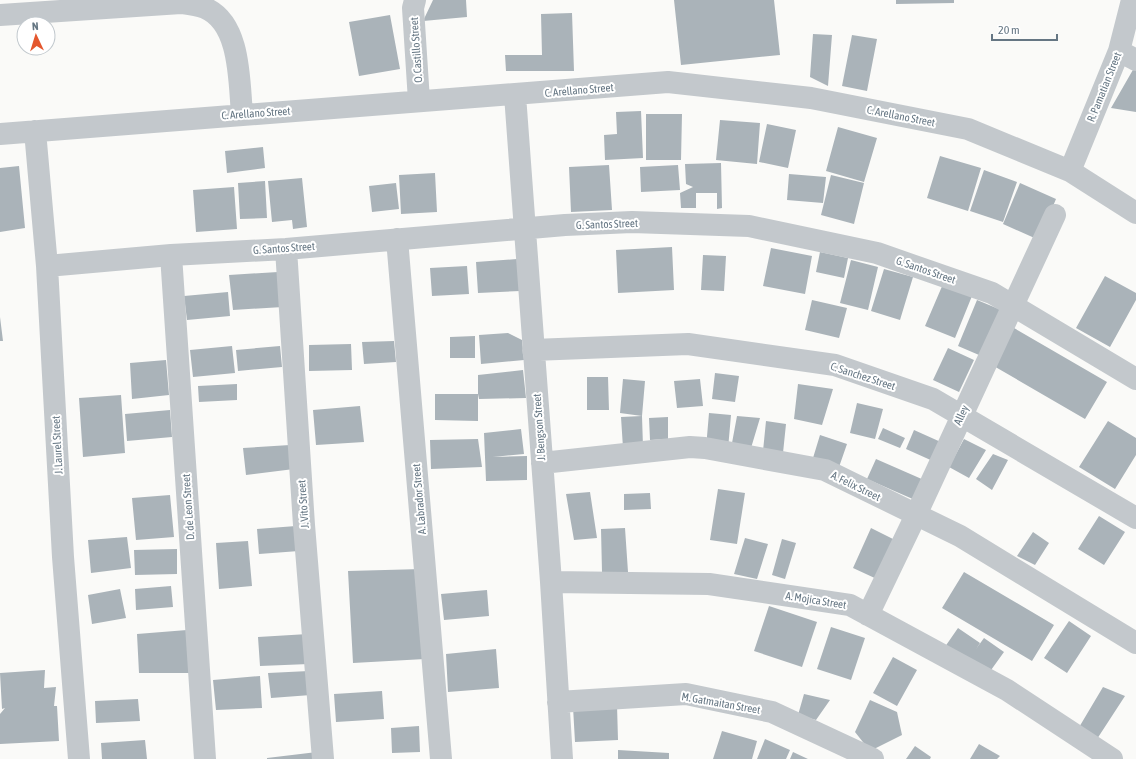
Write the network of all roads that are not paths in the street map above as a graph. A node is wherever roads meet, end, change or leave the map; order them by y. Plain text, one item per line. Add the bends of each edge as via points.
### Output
1 (415, 0) edge
2 (1132, 0) edge
3 (0, 15) edge
4 (1128, 55) edge
5 (514, 95) junction
6 (419, 101) junction
7 (242, 114) junction
8 (35, 131) junction
9 (0, 134) edge
10 (1070, 171) junction
11 (1136, 213) edge
12 (1055, 215) dead end
13 (526, 228) junction
14 (397, 239) junction
15 (286, 249) junction
16 (171, 256) junction
17 (47, 266) junction
18 (1014, 307) junction
19 (533, 350) junction
20 (1136, 379) edge
21 (961, 415) junction
22 (542, 463) junction
23 (916, 515) junction
24 (1136, 518) edge
25 (551, 582) junction
26 (868, 615) junction
27 (1136, 643) edge
28 (558, 702) junction
29 (79, 759) edge
30 (206, 759) edge
31 (323, 759) edge
32 (441, 759) edge
33 (562, 759) edge
34 (873, 759) edge
35 (1112, 759) edge

1 - 6 street, O. Castillo Street via 413,8
2 - 4 street, R. Pamatian Street
3 - 7 street via 181,3 206,8 224,23 235,47
4 - 10 street, R. Pamatian Street
5 - 6 street, C. Arellano Street
5 - 10 street, C. Arellano Street via 668,82 811,98 968,129
5 - 13 street, J. Bengson Street
6 - 7 street, C. Arellano Street
7 - 8 street, C. Arellano Street
8 - 9 street, C. Arellano Street
8 - 17 street, J. Laurel Street
10 - 11 street, C. Arellano Street
12 - 18 street, Alley
13 - 14 street, G. Santos Street
13 - 18 street, G. Santos Street via 632,222 749,226 876,253 992,293
13 - 19 street, J. Bengson Street
14 - 15 street, G. Santos Street
14 - 32 street, A. Labrador Street
15 - 16 street, G. Santos Street
15 - 31 street, J. Vito Street via 304,525
16 - 17 street, G. Santos Street
16 - 30 street, D. de Leon Street
17 - 29 street, J. Laurel Street via 63,557
18 - 20 street, G. Santos Street
18 - 21 street, Alley
19 - 21 street, C. Sanchez Street via 688,344 835,365 933,399
19 - 22 street, J. Bengson Street
21 - 23 street, Alley
21 - 24 street, C. Sanchez Street
22 - 23 street, A. Felix Street via 690,447 705,448 825,470
22 - 25 street, J. Bengson Street
23 - 26 street, Alley
23 - 27 street, A. Felix Street via 960,536
25 - 26 street, A. Mojica Street via 709,584 850,605
25 - 28 street, J. Bengson Street
26 - 35 street, A. Mojica Street via 1007,690
28 - 33 street, J. Bengson Street
28 - 34 street, M. Gatmaitan Street via 686,694 772,712

